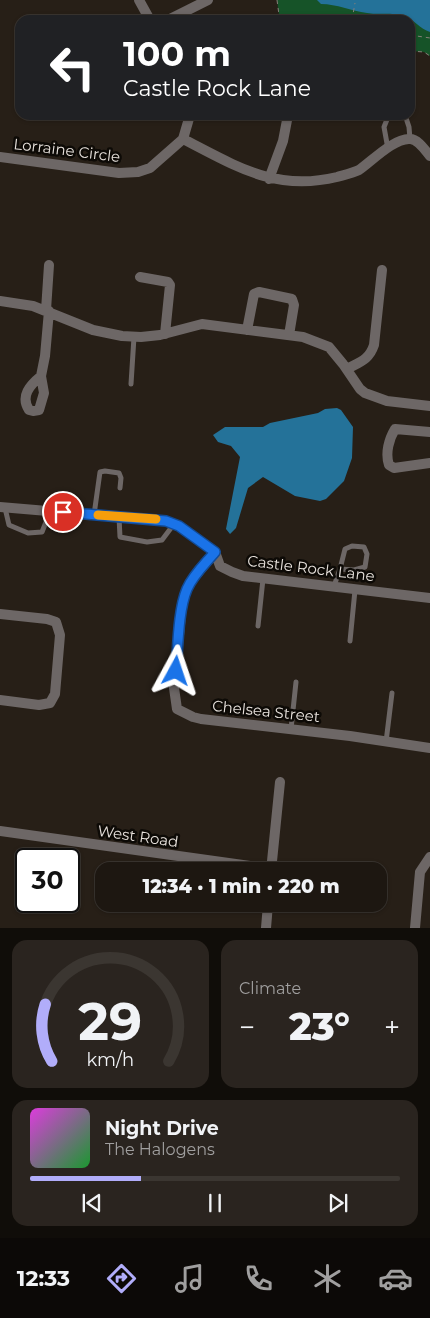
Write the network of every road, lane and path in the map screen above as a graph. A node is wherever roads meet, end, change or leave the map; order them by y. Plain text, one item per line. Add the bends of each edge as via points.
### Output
1 (139, 0) edge
2 (208, 0) edge
3 (276, 0) edge
4 (355, 3) dead end
5 (147, 15) edge
6 (178, 15) edge
7 (279, 15) edge
8 (353, 15) edge
9 (415, 36) edge
10 (430, 38) edge
11 (415, 51) edge
12 (430, 56) edge
13 (189, 120) edge
14 (287, 120) edge
15 (387, 120) edge
16 (407, 120) edge
17 (183, 139) junction
18 (410, 139) junction
19 (388, 149) junction
20 (430, 156) edge
21 (0, 157) edge
22 (269, 178) junction
23 (49, 265) dead end
24 (382, 270) dead end
25 (140, 277) dead end
26 (0, 301) edge
27 (48, 311) junction
28 (247, 330) junction
29 (165, 334) junction
30 (289, 335) junction
31 (134, 337) junction
32 (346, 369) junction
33 (41, 376) dead end
34 (131, 384) dead end
35 (430, 406) edge
36 (430, 432) edge
37 (430, 463) edge
38 (120, 488) dead end
39 (2, 507) edge
40 (47, 511) junction
41 (94, 514) junction
42 (119, 516) junction
43 (174, 524) junction
44 (215, 552) junction
45 (340, 569) junction
46 (263, 578) junction
47 (333, 587) junction
48 (356, 589) junction
49 (430, 598) edge
50 (0, 614) edge
51 (258, 626) dead end
52 (350, 641) dead end
53 (296, 682) dead end
54 (392, 693) dead end
55 (0, 700) edge
56 (291, 729) junction
57 (386, 742) junction
58 (430, 748) edge
59 (280, 782) dead end
60 (0, 831) edge
61 (430, 857) edge
62 (215, 862) edge
63 (272, 862) edge
64 (267, 912) edge
65 (266, 928) edge
66 (414, 928) edge

1 - 5 street
2 - 6 street
3 - 7 path
4 - 8 path
9 - 10 path
11 - 12 path
13 - 17 street
14 - 22 street via 283,142
15 - 19 lane via 384,127
16 - 18 lane
17 - 21 street, Lorraine Circle via 150,168 128,173
17 - 22 street via 238,167
18 - 19 street via 396,142
18 - 20 street via 417,141
19 - 22 street via 357,171 338,177 301,182
23 - 27 street
24 - 32 street via 371,354
25 - 29 street via 162,280 170,286
26 - 27 street
27 - 31 street via 93,330
27 - 33 street
28 - 29 street via 202,324
28 - 30 street
28 - 30 street via 254,294 259,292 292,299
29 - 31 street
30 - 32 street via 329,347
31 - 34 lane
32 - 35 street via 360,388 377,398
36 - 37 street via 396,429 389,443 388,455 394,468
38 - 41 lane via 119,472 100,472
39 - 40 street, Castle Rock Lane
39 - 40 lane via 9,525 28,534 42,532
40 - 41 street, Castle Rock Lane
41 - 42 street, Castle Rock Lane
42 - 43 street, Castle Rock Lane
42 - 43 lane via 120,537 147,542 162,540
43 - 44 street, Castle Rock Lane
44 - 46 street, Castle Rock Lane via 220,566 226,570
44 - 56 street, Chelsea Street via 192,580 182,604 174,688 177,709 193,718
45 - 45 lane via 345,549 364,547 367,554 365,567
45 - 47 lane
46 - 47 street, Castle Rock Lane
46 - 51 lane
47 - 48 street, Castle Rock Lane
48 - 49 street, Castle Rock Lane
48 - 52 lane
50 - 55 street via 48,619 56,622 60,635 54,694 50,703 39,705
53 - 56 lane
54 - 57 lane
56 - 57 street, Chelsea Street
57 - 58 street, Chelsea Street
59 - 63 street
60 - 62 street, West Road
61 - 66 street via 420,872
64 - 65 street

